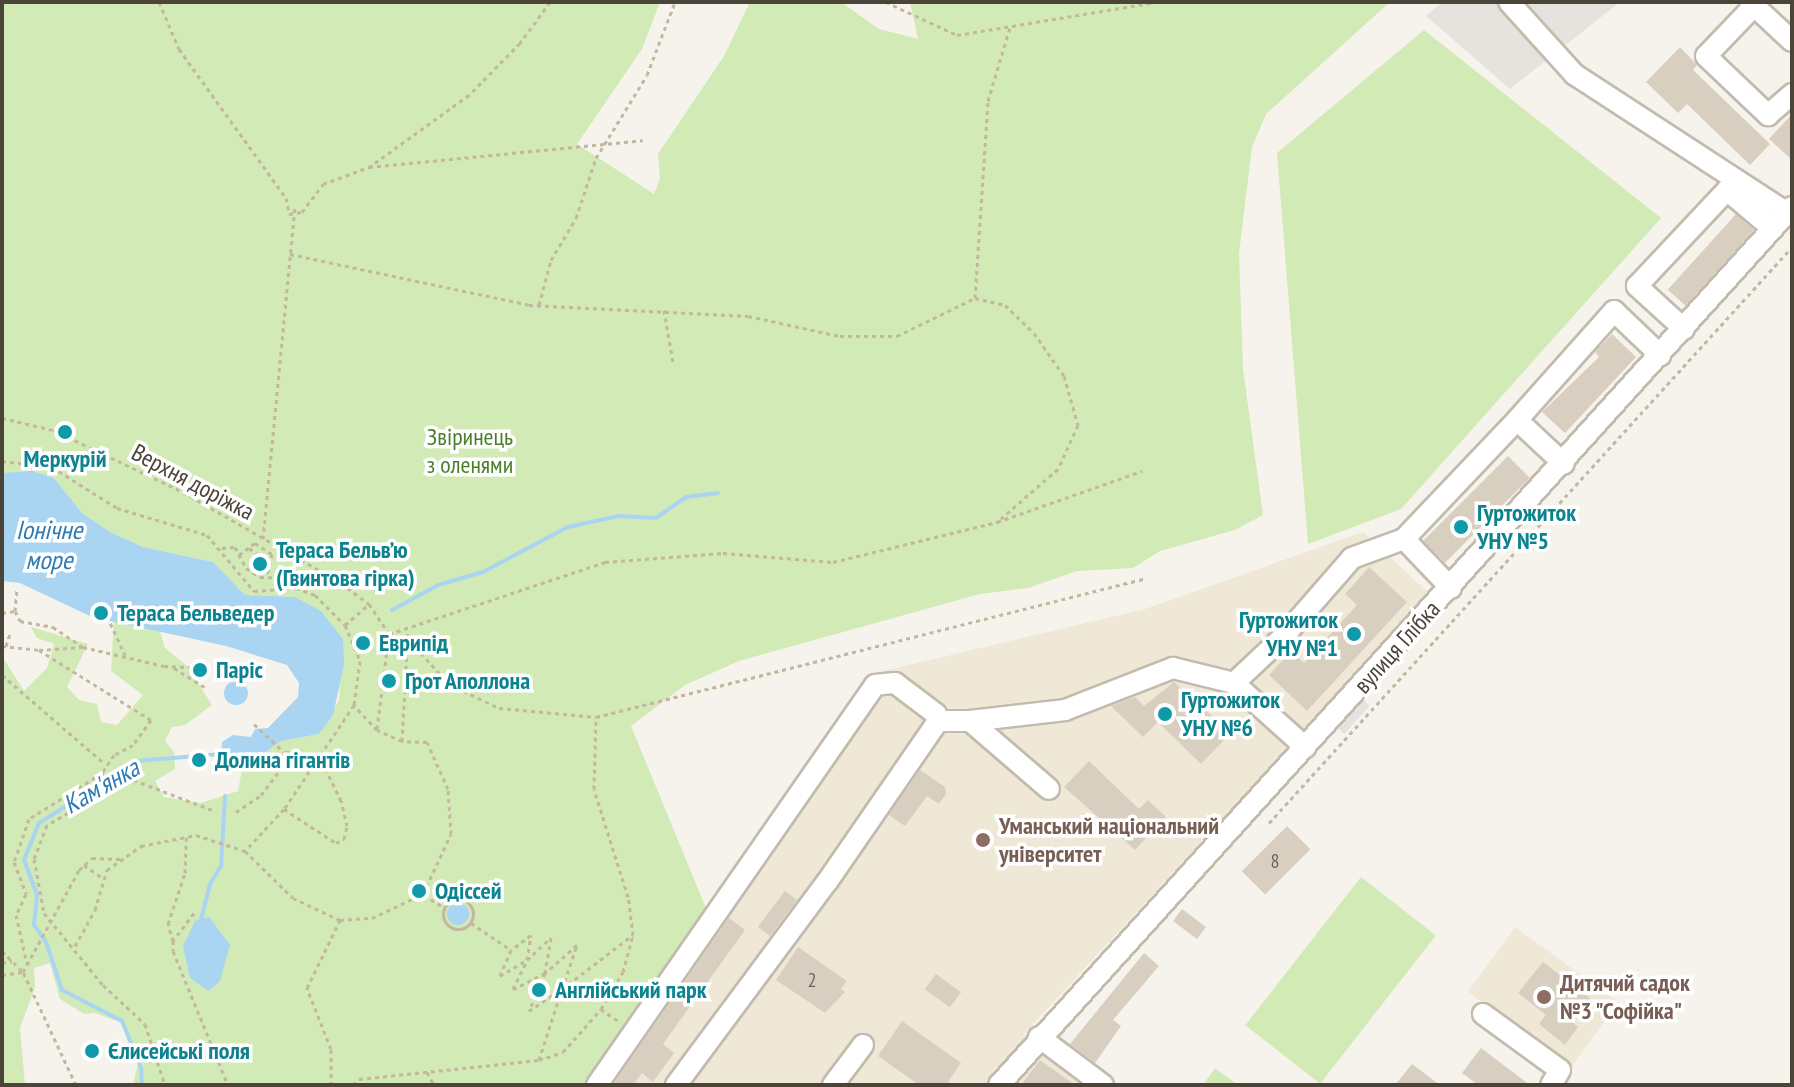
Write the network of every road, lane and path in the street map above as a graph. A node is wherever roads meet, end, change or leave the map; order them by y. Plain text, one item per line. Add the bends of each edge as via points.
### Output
1 (159, 2) edge
2 (550, 2) edge
3 (675, 2) edge
4 (886, 2) edge
5 (1157, 2) edge
6 (1509, 2) edge
7 (1752, 4) edge
8 (1010, 27) junction
9 (1792, 41) edge
10 (1792, 94) edge
11 (643, 140) dead end
12 (603, 144) junction
13 (369, 167) junction
14 (295, 209) dead end
15 (294, 216) junction
16 (1784, 216) edge
17 (1792, 247) edge
18 (290, 254) junction
19 (975, 298) junction
20 (539, 305) junction
21 (664, 310) junction
22 (1684, 329) junction
23 (1660, 355) junction
24 (673, 362) dead end
25 (2, 418) edge
26 (1517, 420) junction
27 (2, 461) edge
28 (1564, 464) junction
29 (1142, 471) dead end
30 (997, 522) junction
31 (261, 539) junction
32 (1404, 539) junction
33 (256, 544) junction
34 (271, 545) junction
35 (222, 548) junction
36 (249, 548) junction
37 (270, 553) junction
38 (239, 555) junction
39 (270, 564) junction
40 (269, 576) junction
41 (1147, 578) dead end
42 (1451, 588) junction
43 (17, 589) dead end
44 (291, 589) junction
45 (369, 604) junction
46 (15, 611) junction
47 (2, 613) edge
48 (107, 616) dead end
49 (345, 625) junction
50 (408, 630) junction
51 (10, 634) dead end
52 (389, 634) junction
53 (410, 641) junction
54 (4, 646) edge
55 (83, 647) junction
56 (39, 650) junction
57 (125, 655) junction
58 (173, 668) junction
59 (212, 668) dead end
60 (2, 675) edge
61 (382, 679) junction
62 (387, 681) dead end
63 (1234, 683) junction
64 (205, 687) dead end
65 (354, 705) junction
66 (596, 717) junction
67 (938, 721) junction
68 (970, 721) junction
69 (256, 726) dead end
70 (377, 730) junction
71 (402, 741) junction
72 (1305, 747) junction
73 (286, 752) junction
74 (293, 753) junction
75 (320, 757) junction
76 (260, 761) dead end
77 (105, 764) junction
78 (102, 773) junction
79 (109, 787) junction
80 (1049, 789) dead end
81 (284, 809) junction
82 (212, 810) dead end
83 (236, 812) dead end
84 (1269, 823) dead end
85 (186, 837) junction
86 (245, 851) junction
87 (123, 858) junction
88 (84, 865) junction
89 (104, 879) junction
90 (423, 894) junction
91 (445, 908) junction
92 (194, 913) dead end
93 (340, 920) junction
94 (49, 921) junction
95 (470, 922) junction
96 (633, 935) junction
97 (173, 941) junction
98 (75, 946) junction
99 (511, 950) junction
100 (2, 951) edge
101 (527, 960) junction
102 (12, 961) junction
103 (2, 963) edge
104 (27, 964) junction
105 (23, 972) junction
106 (545, 973) junction
107 (2, 975) edge
108 (192, 982) dead end
109 (186, 985) junction
110 (562, 989) junction
111 (601, 1009) junction
112 (1483, 1014) dead end
113 (635, 1033) junction
114 (1039, 1037) junction
115 (863, 1045) dead end
116 (539, 1060) junction
117 (427, 1072) junction
118 (76, 1085) edge
119 (165, 1085) edge
120 (228, 1085) edge
121 (331, 1085) edge
122 (353, 1085) edge
123 (434, 1085) edge
124 (597, 1085) edge
125 (676, 1085) edge
126 (833, 1085) edge
127 (999, 1085) edge
128 (1103, 1085) edge
129 (1551, 1085) edge

1 - 15 path via 179,49
2 - 13 path via 520,43 469,95
3 - 12 path via 647,75
4 - 8 path via 957,35
5 - 8 path
6 - 16 street via 1574,74
7 - 9 street
7 - 10 street via 1706,56 1768,115
8 - 19 path via 988,101
11 - 12 path
12 - 13 path
12 - 20 path via 576,218 551,260
13 - 15 path via 323,184
14 - 15 path
15 - 18 path
16 - 22 street, вулиця Глібка
16 - 22 street via 1727,190 1637,286
17 - 84 path
18 - 20 path
18 - 31 path
19 - 21 path via 897,336 840,336 748,316
19 - 30 path via 1005,305 1034,333 1064,376 1078,425 1058,469
20 - 21 path
21 - 24 path
22 - 23 street, вулиця Глібка
23 - 26 street via 1614,311
23 - 28 street, вулиця Глібка
25 - 31 path, Верхня доріжка via 72,438 183,492
26 - 28 street
26 - 32 street
27 - 35 path via 52,467 117,508 207,535
28 - 42 street, вулиця Глібка
29 - 30 path
30 - 50 path via 833,562 723,553 605,562
31 - 33 path
31 - 34 path, Верхня доріжка
32 - 42 street
32 - 63 street via 1352,558 1284,636
33 - 36 path
33 - 37 path
34 - 37 path
34 - 45 path, Верхня доріжка
35 - 38 path via 235,547
35 - 44 path via 242,583 254,591
36 - 38 path
36 - 39 path
37 - 39 path
38 - 40 path via 246,568
39 - 40 path
40 - 44 path via 284,578
41 - 66 path
42 - 72 street, вулиця Глібка
43 - 46 path
44 - 49 path via 315,595
45 - 49 path
45 - 52 path, Верхня доріжка
46 - 47 path
46 - 55 path via 20,621 53,627
48 - 57 path
49 - 65 path via 360,661
50 - 52 path
50 - 53 path
51 - 54 path
52 - 61 path
53 - 66 path via 449,684 499,708
53 - 71 path
54 - 56 path
55 - 56 path
55 - 57 path
56 - 77 path via 151,720 133,745
57 - 58 path
58 - 59 path
58 - 64 path
60 - 77 path
61 - 62 path
61 - 70 path
63 - 68 street via 1173,668 1065,710
63 - 72 street
65 - 70 path
65 - 75 path
66 - 96 path via 594,789 628,897
67 - 68 street
67 - 113 street via 895,683 875,685
67 - 125 street
68 - 80 street
69 - 73 path
70 - 71 path
71 - 90 path via 427,742 448,789 451,834
72 - 114 street, вулиця Глібка
73 - 74 path
73 - 76 path
74 - 75 path
74 - 83 path via 261,795
75 - 81 path
75 - 81 path via 341,801 344,839 336,843
77 - 78 path
78 - 79 path
78 - 104 path via 29,819 14,862 26,894 16,915
79 - 82 path via 126,777
79 - 94 path via 47,825 34,859
81 - 86 path
85 - 86 path via 212,837
85 - 87 path via 141,846
85 - 97 path via 185,873 168,924
86 - 93 path via 293,898
87 - 88 path via 92,858
87 - 89 path
88 - 89 path
88 - 94 path
89 - 98 path via 95,910
90 - 91 path
90 - 93 path via 372,918
91 - 95 path via 450,926 462,928
91 - 95 path via 456,900 467,902 473,912
92 - 97 path
93 - 121 path via 307,988 331,1049
94 - 98 path
94 - 104 path
95 - 99 path
96 - 110 path
96 - 111 path via 623,972
97 - 109 path
98 - 119 path via 82,961 145,1024
99 - 101 path via 531,935
99 - 101 path via 500,976
100 - 102 path
101 - 106 path via 513,989
101 - 106 path via 551,938
102 - 103 path
102 - 105 path
104 - 105 path
105 - 107 path
105 - 118 path
106 - 110 path via 529,1011
106 - 110 path via 577,945
108 - 109 path
109 - 120 path
110 - 116 path
111 - 113 path
111 - 116 path via 563,1052
112 - 129 street via 1560,1070
113 - 124 street
114 - 127 street, вулиця Глібка
114 - 128 street
115 - 126 street
116 - 117 path
117 - 122 path via 359,1079
117 - 123 path

